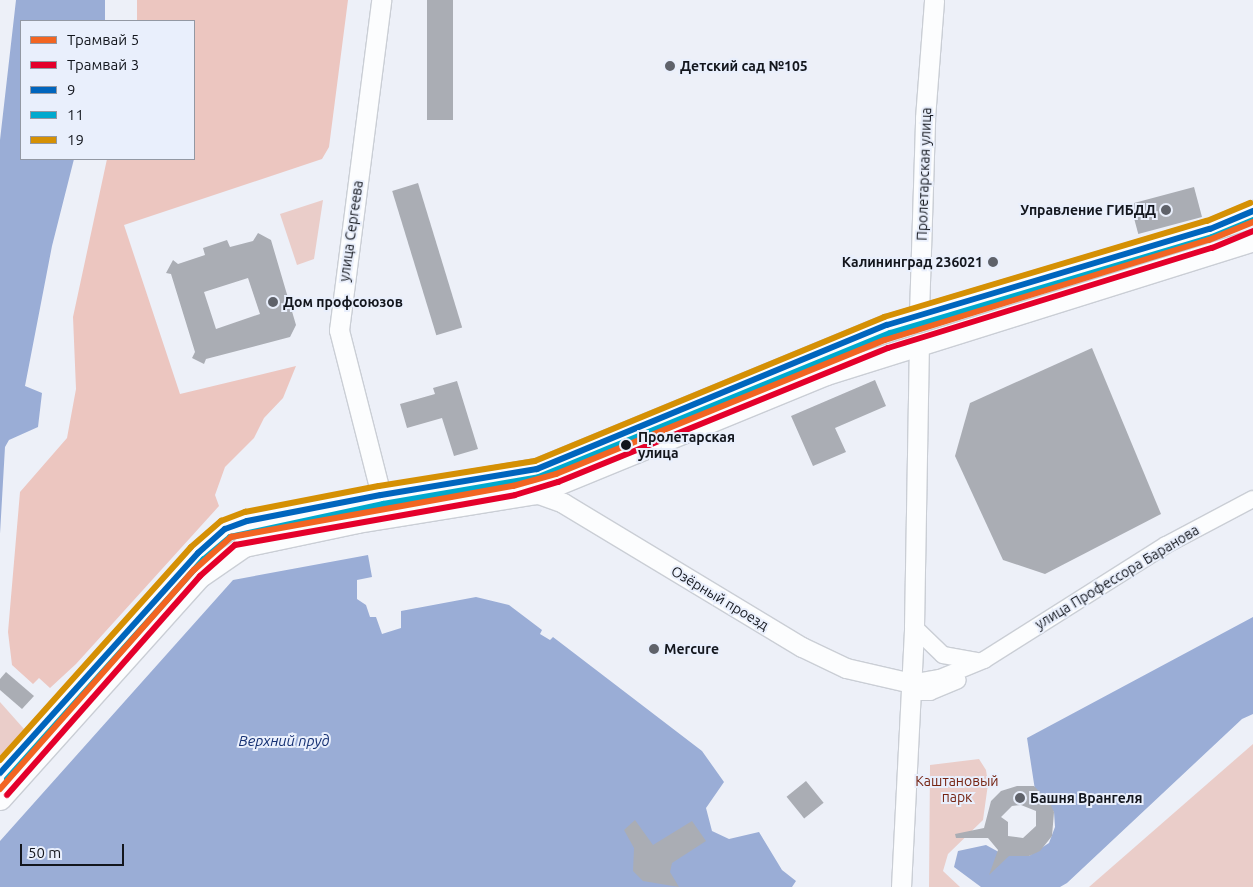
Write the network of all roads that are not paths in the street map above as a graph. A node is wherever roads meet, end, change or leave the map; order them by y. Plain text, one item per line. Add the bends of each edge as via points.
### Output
1 (381, 0) edge
2 (934, 0) edge
3 (1253, 212) edge
4 (1253, 240) edge
5 (1075, 267) junction
6 (1083, 296) junction
7 (919, 314) junction
8 (919, 343) junction
9 (536, 493) junction
10 (381, 495) junction
11 (1253, 498) edge
12 (386, 517) junction
13 (914, 627) junction
14 (984, 660) junction
15 (906, 685) junction
16 (0, 773) edge
17 (0, 800) edge
18 (901, 887) edge

1 - 10 main road, улица Сергеева via 339,330
2 - 7 main road, Пролетарская улица via 925,118
3 - 5 main road via 1210,229
4 - 6 main road
5 - 6 main road
5 - 7 main road
6 - 8 main road
7 - 8 main road, Пролетарская улица
7 - 10 main road via 778,367 557,462 504,476
8 - 9 main road via 826,374
8 - 13 main road, Пролетарская улица
9 - 12 main road
9 - 15 main road, Озёрный проезд via 563,503 802,647 846,668
10 - 12 main road, улица Сергеева
10 - 16 main road via 247,521 214,537
11 - 14 street, улица Профессора Баранова via 1166,545
12 - 17 main road via 262,541 244,546 217,562 199,577
13 - 14 street via 943,655 960,661
13 - 15 main road, Пролетарская улица
14 - 15 street, улица Профессора Баранова via 940,678
15 - 18 main road, Пролетарская улица

